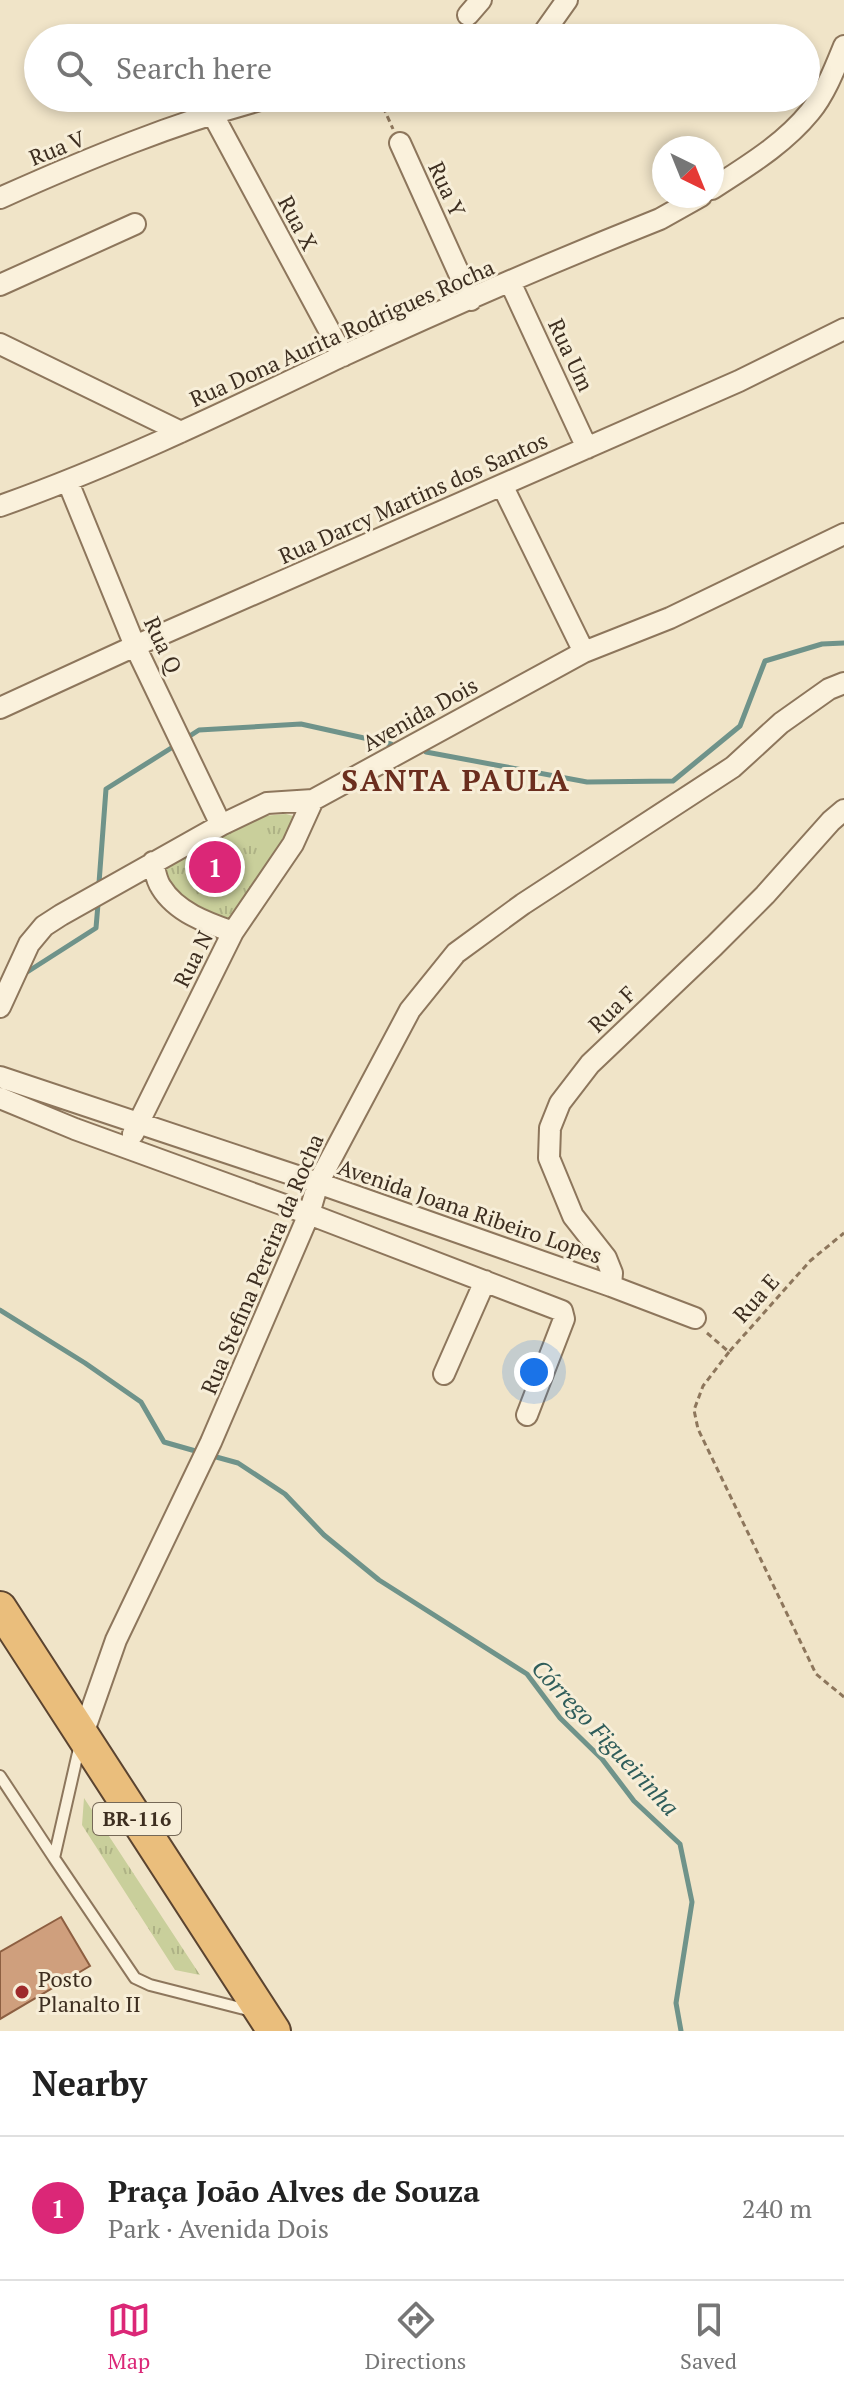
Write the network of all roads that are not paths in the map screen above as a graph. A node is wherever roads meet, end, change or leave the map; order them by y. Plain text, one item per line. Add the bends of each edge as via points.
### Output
1 (567, 0) edge
2 (550, 24) edge
3 (844, 46) edge
4 (820, 96) edge
5 (216, 112) edge
6 (811, 112) edge
7 (212, 113) junction
8 (400, 143) road end
9 (724, 181) edge
10 (0, 198) edge
11 (680, 208) edge
12 (135, 224) dead end
13 (510, 282) junction
14 (0, 285) edge
15 (471, 300) junction
16 (844, 329) edge
17 (0, 344) edge
18 (343, 356) junction
19 (181, 432) junction
20 (587, 448) junction
21 (68, 482) junction
22 (502, 485) junction
23 (0, 506) edge
24 (844, 534) edge
25 (135, 646) junction
26 (584, 652) junction
27 (844, 683) edge
28 (0, 708) edge
29 (313, 800) junction
30 (844, 810) edge
31 (221, 825) junction
32 (153, 862) junction
33 (233, 932) junction
34 (0, 1007) edge
35 (0, 1077) edge
36 (0, 1098) edge
37 (137, 1123) junction
38 (128, 1147) junction
39 (318, 1183) junction
40 (309, 1214) junction
41 (485, 1281) junction
42 (611, 1286) junction
43 (695, 1318) road end
44 (444, 1374) dead end
45 (527, 1415) dead end
46 (0, 1608) edge
47 (83, 1734) junction
48 (0, 1776) edge
49 (54, 1858) junction
50 (268, 2023) edge

1 - 2 street
3 - 4 street
5 - 7 street, Rua V
6 - 9 street via 761,158
7 - 10 street, Rua V
7 - 18 street, Rua X
8 - 15 street, Rua Y
11 - 13 street, Rua Dona Aurita Rodrigues Rocha
12 - 14 street
13 - 15 street, Rua Dona Aurita Rodrigues Rocha
13 - 20 street, Rua Um
15 - 18 street, Rua Dona Aurita Rodrigues Rocha
16 - 20 street, Rua Darcy Martins dos Santos
17 - 19 street
18 - 19 street, Rua Dona Aurita Rodrigues Rocha
19 - 21 street, Rua Dona Aurita Rodrigues Rocha
20 - 22 street, Rua Darcy Martins dos Santos
21 - 23 street, Rua Dona Aurita Rodrigues Rocha
21 - 25 street, Rua Q
22 - 25 street, Rua Darcy Martins dos Santos
22 - 26 street
24 - 26 street, Avenida Dois via 670,618
25 - 28 street, Rua Darcy Martins dos Santos
25 - 31 street, Rua Q
26 - 29 street, Avenida Dois
27 - 39 street, Rua Stefina Pereira da Rocha via 781,723 733,767 456,953 410,1010
29 - 31 street, Avenida Dois via 267,803
29 - 33 street, Rua N via 293,844
30 - 42 street, Rua F via 714,946 590,1064 560,1103 550,1128 549,1158 573,1216 606,1258
31 - 32 street, Avenida Dois
32 - 33 street via 169,898 202,921
32 - 34 street, Avenida Dois via 44,926 29,944
33 - 37 street, Rua N
35 - 37 street, Avenida Joana Ribeiro Lopes
36 - 38 street
37 - 38 street, Rua N
37 - 39 street, Avenida Joana Ribeiro Lopes
38 - 40 street
39 - 40 street, Rua Stefina Pereira da Rocha
39 - 42 street, Avenida Joana Ribeiro Lopes
40 - 41 street
40 - 47 street, Rua Stefina Pereira da Rocha via 211,1442 116,1640
41 - 44 street
41 - 45 street via 562,1311 564,1319
42 - 43 street, Avenida Joana Ribeiro Lopes
46 - 47 highway, BR-116
47 - 49 lane
47 - 50 highway, BR-116
48 - 49 lane
49 - 50 lane via 135,1978

